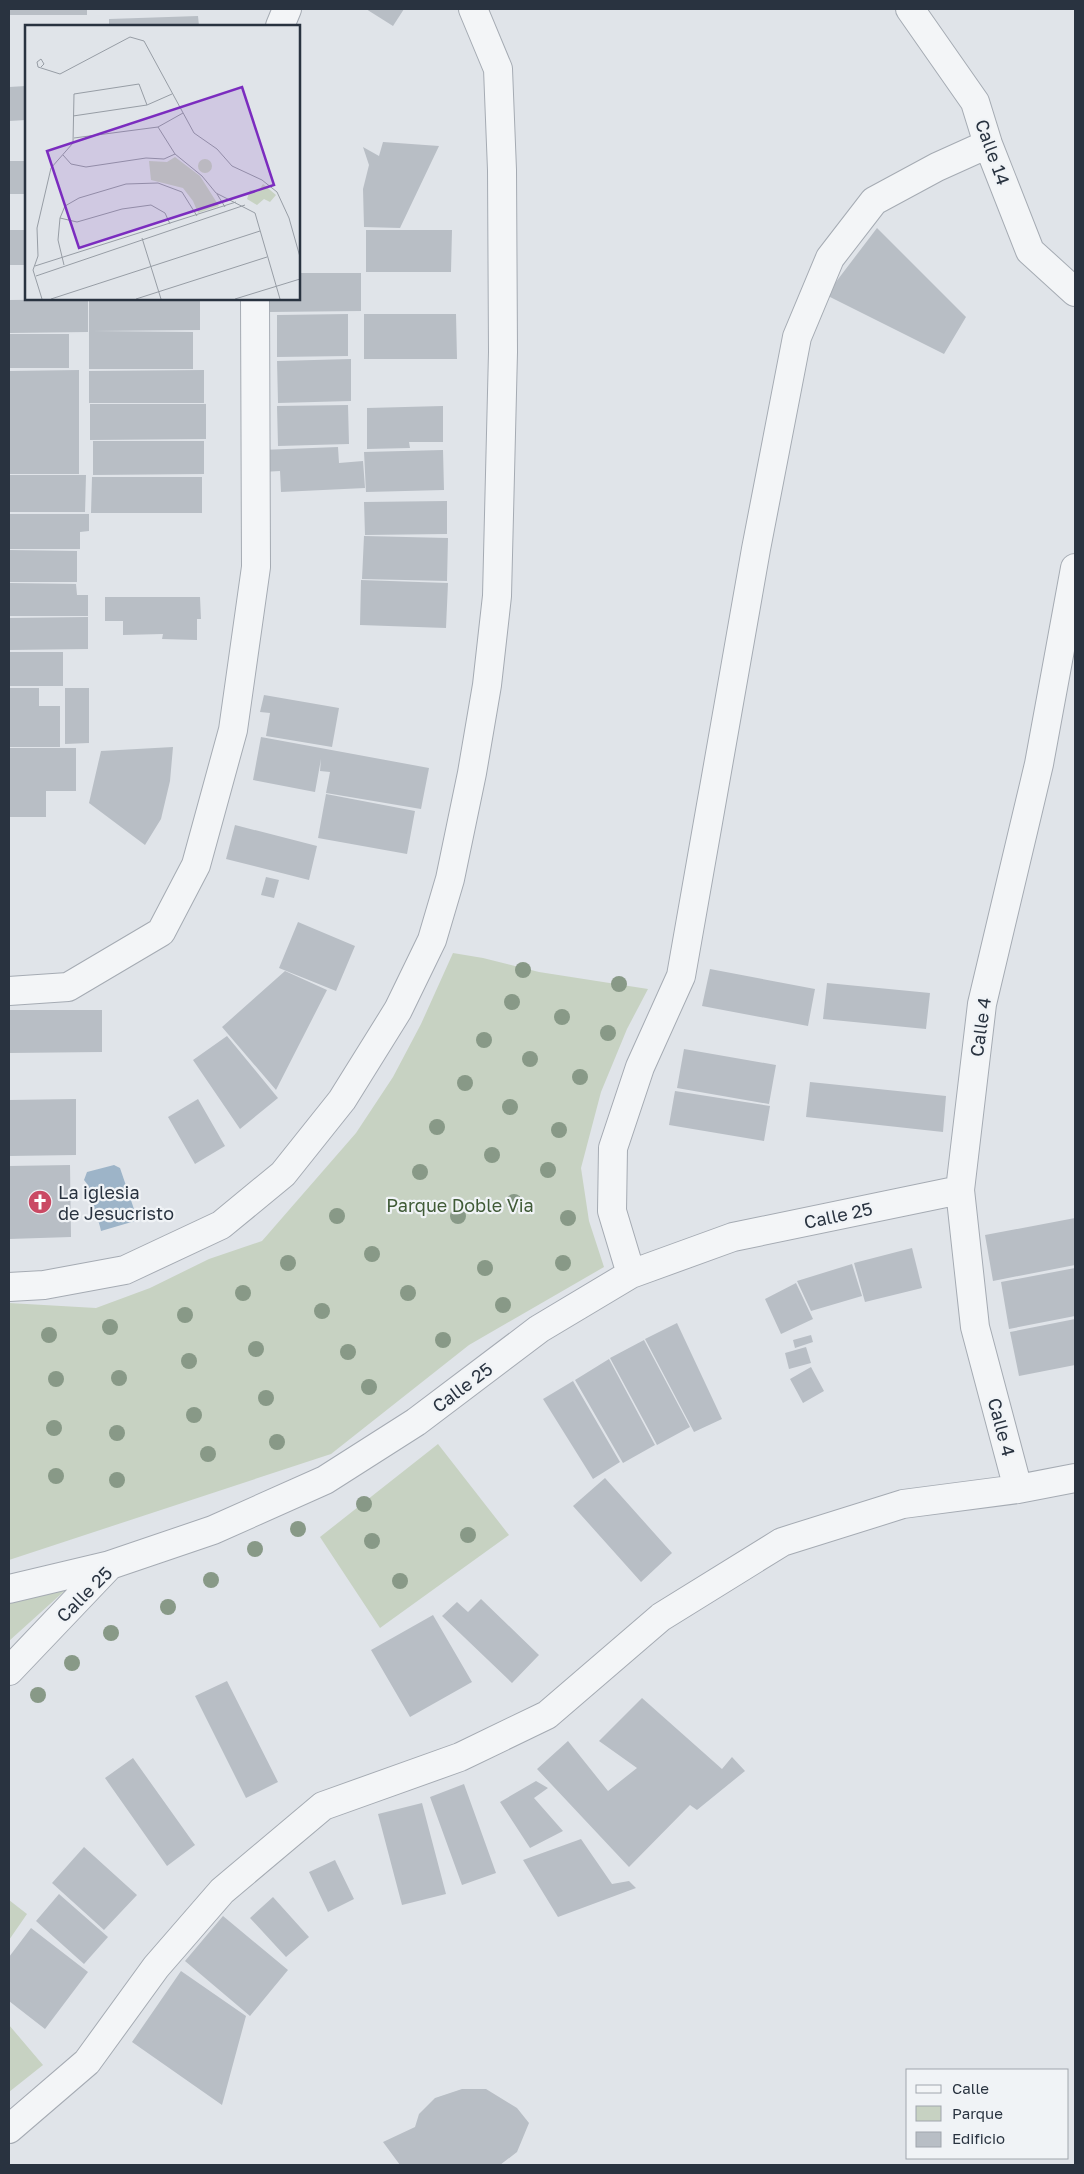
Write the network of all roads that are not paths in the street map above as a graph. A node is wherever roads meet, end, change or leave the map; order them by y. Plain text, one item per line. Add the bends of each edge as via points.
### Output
1 (287, 9) edge
2 (473, 9) edge
3 (910, 9) edge
4 (280, 25) edge
5 (988, 144) junction
6 (1075, 292) edge
7 (255, 300) edge
8 (1075, 568) edge
9 (9, 991) edge
10 (960, 1190) junction
11 (631, 1274) junction
12 (9, 1287) edge
13 (1075, 1478) edge
14 (1018, 1489) junction
15 (110, 1565) junction
16 (9, 1589) edge
17 (9, 1671) edge
18 (9, 2129) edge

1 - 4 street
2 - 12 street via 498,69 503,352 497,596 487,685 472,773 450,879 432,940 398,1010 342,1100 283,1174 221,1225 125,1270 44,1285
3 - 5 street, Calle 14 via 975,102
5 - 6 street, Calle 14 via 1030,251
5 - 11 street via 874,201 830,258 796,337 681,976 640,1067 613,1148 612,1211
7 - 9 street via 256,567 233,730 196,865 160,932 68,987
8 - 10 street, Calle 4 via 1039,764 982,1004
10 - 11 street, Calle 25 via 732,1237
10 - 14 street, Calle 4 via 975,1327
11 - 15 street, Calle 25 via 539,1329 416,1422 325,1480 213,1530
13 - 14 street
14 - 18 street via 903,1504 782,1542 661,1617 547,1715 460,1757 323,1806 222,1891 156,1966 87,2062
15 - 16 street
15 - 17 street, Calle 25

